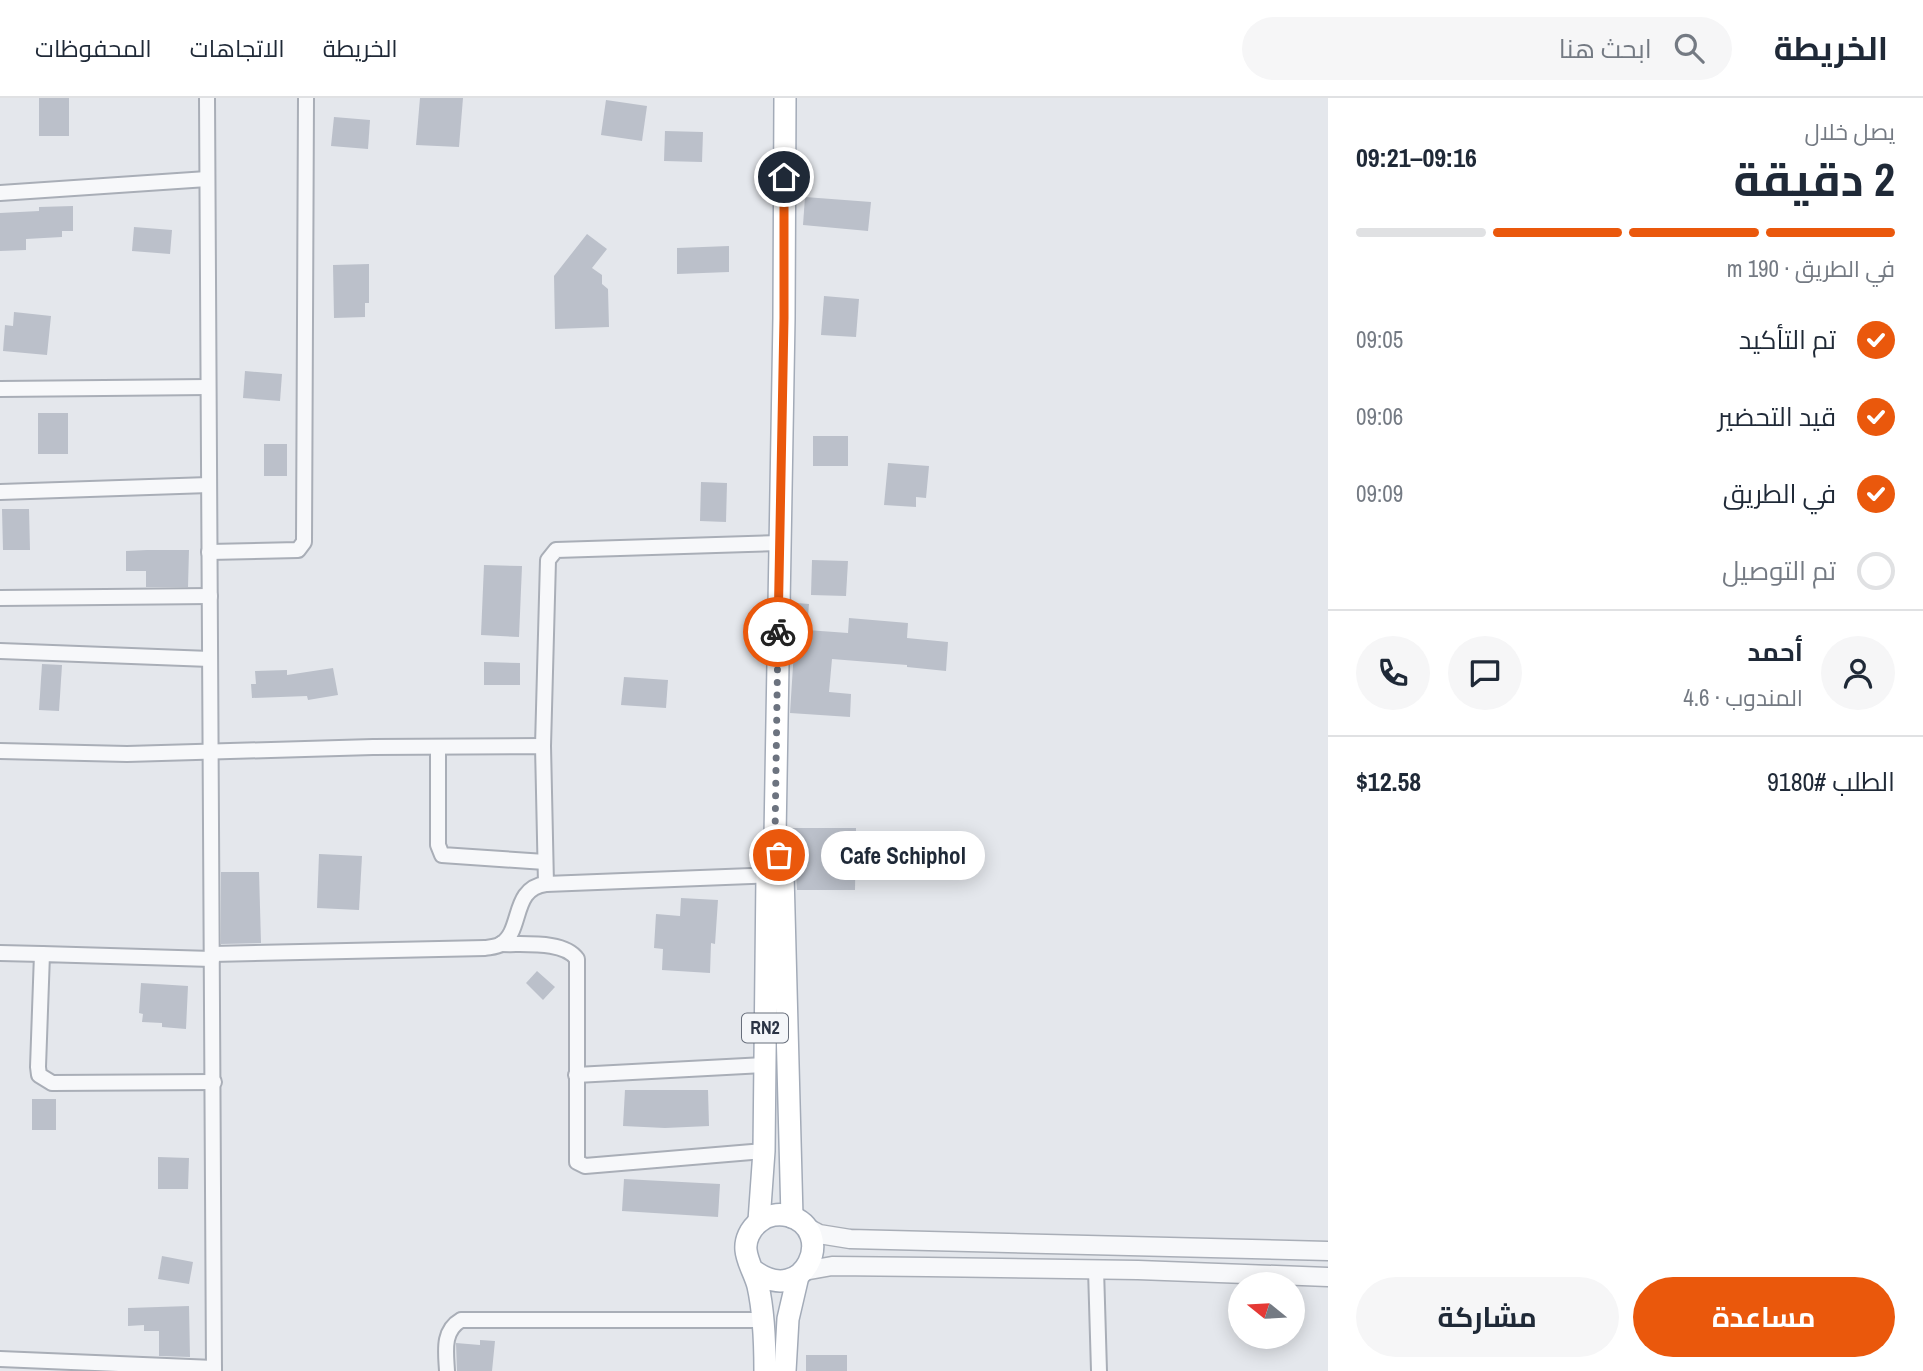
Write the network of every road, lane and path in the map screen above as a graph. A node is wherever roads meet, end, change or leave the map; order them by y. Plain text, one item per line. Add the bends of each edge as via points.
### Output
1 (207, 98) edge
2 (306, 98) edge
3 (785, 98) edge
4 (207, 179) junction
5 (0, 193) edge
6 (208, 387) junction
7 (0, 389) edge
8 (209, 485) junction
9 (0, 492) edge
10 (780, 543) junction
11 (209, 552) junction
12 (210, 596) junction
13 (0, 598) edge
14 (0, 651) edge
15 (210, 659) junction
16 (543, 746) junction
17 (438, 747) junction
18 (0, 751) edge
19 (211, 751) junction
20 (545, 862) junction
21 (775, 875) junction
22 (546, 884) junction
23 (501, 944) junction
24 (0, 953) edge
25 (41, 954) junction
26 (212, 956) junction
27 (765, 1065) junction
28 (576, 1075) junction
29 (214, 1082) junction
30 (764, 1151) junction
31 (759, 1221) junction
32 (799, 1222) junction
33 (1328, 1251) edge
34 (1096, 1269) junction
35 (754, 1271) junction
36 (801, 1273) junction
37 (1328, 1277) edge
38 (762, 1320) junction
39 (0, 1359) edge
40 (214, 1370) edge
41 (447, 1371) edge
42 (765, 1371) edge
43 (785, 1371) edge
44 (1099, 1371) edge

1 - 4 street
2 - 11 street via 304,542 298,550
3 - 10 main road, RN2
4 - 5 street
4 - 6 street
6 - 7 street
6 - 8 street
8 - 9 street
8 - 11 street
10 - 16 street via 552,552 548,560
10 - 21 main road, RN2
11 - 12 street
12 - 13 street
12 - 15 street
14 - 15 street
15 - 19 street
16 - 17 street
16 - 20 street
17 - 19 street
17 - 20 street via 438,845 442,855
18 - 19 street
19 - 26 street
20 - 22 street
21 - 22 street
21 - 27 main road, RN2
21 - 32 main road, RN2
22 - 23 street via 524,896
23 - 26 street
23 - 28 street via 562,947 576,959
24 - 25 street
25 - 26 street
25 - 29 street via 38,1067 42,1078 52,1083
26 - 29 street
27 - 28 street
27 - 30 main road, RN2
28 - 30 street via 576,1158 585,1166
29 - 40 street
30 - 31 main road, RN2
31 - 32 main road via 781,1214
31 - 35 main road, RN2 via 747,1240 748,1262
32 - 33 street via 819,1234 850,1239
32 - 36 main road, RN2 via 813,1244
34 - 36 street via 846,1266
34 - 37 street
34 - 44 street
35 - 36 main road via 775,1282
35 - 38 main road, RN2
36 - 43 main road, RN2 via 788,1319
38 - 41 street via 461,1320 446,1341
38 - 42 main road, RN2
39 - 40 street

